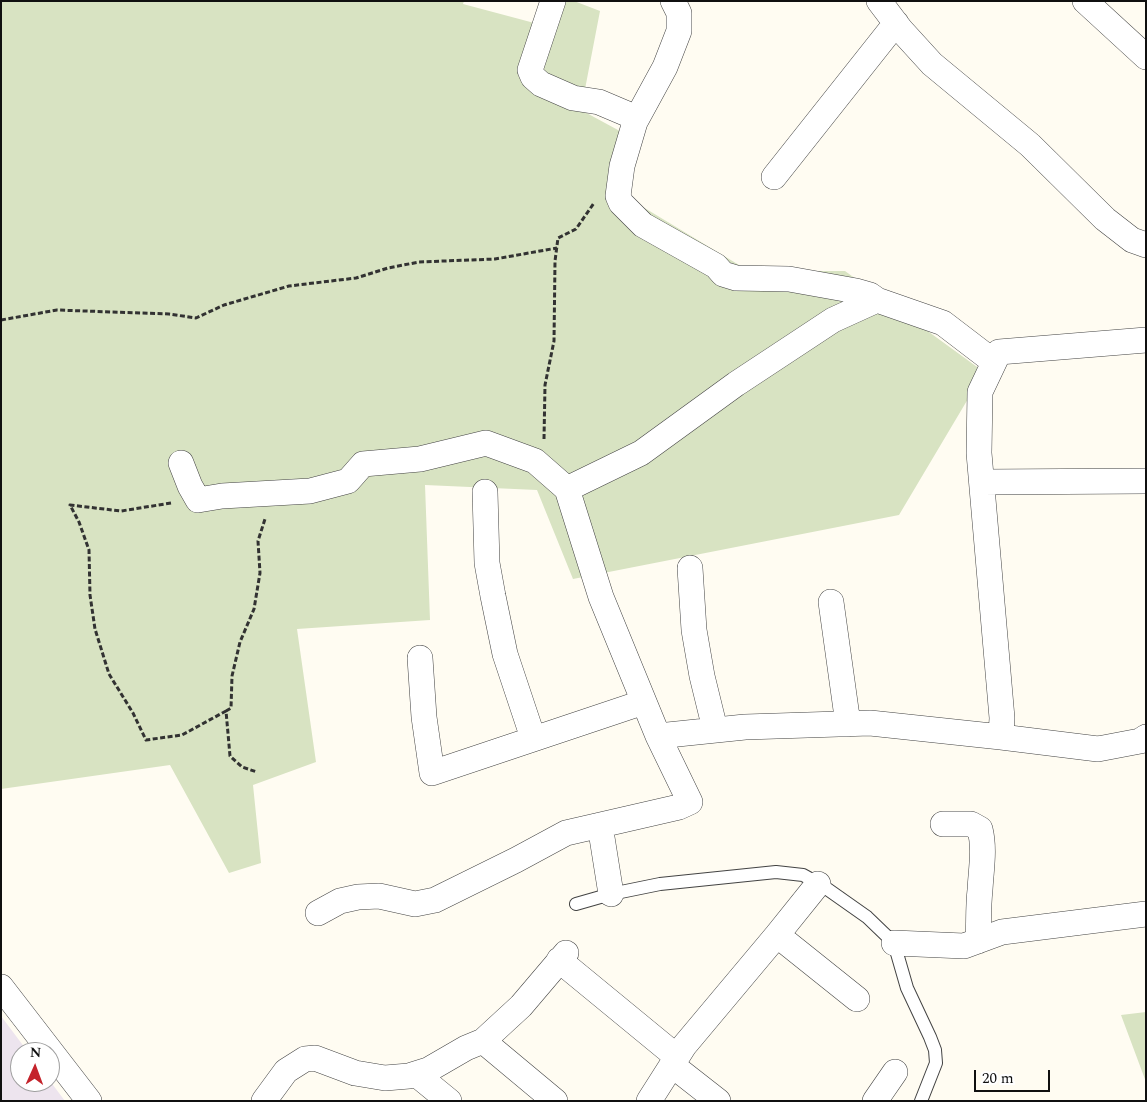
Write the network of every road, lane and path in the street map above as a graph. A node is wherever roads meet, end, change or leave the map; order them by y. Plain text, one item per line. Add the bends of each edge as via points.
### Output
1 (553, 1) edge
2 (673, 1) edge
3 (879, 1) edge
4 (1085, 1) edge
5 (896, 23) junction
6 (1146, 57) edge
7 (635, 122) junction
8 (774, 177) dead end
9 (595, 202) dead end
10 (1146, 244) edge
11 (557, 248) junction
12 (877, 300) junction
13 (1, 320) edge
14 (1146, 340) edge
15 (994, 362) junction
16 (544, 446) dead end
17 (181, 463) dead end
18 (1146, 481) edge
19 (982, 482) junction
20 (567, 489) junction
21 (485, 492) dead end
22 (268, 494) junction
23 (198, 500) junction
24 (690, 568) dead end
25 (832, 602) dead end
26 (420, 658) dead end
27 (644, 702) junction
28 (226, 711) junction
29 (848, 724) junction
30 (715, 730) junction
31 (658, 736) junction
32 (1146, 736) edge
33 (1001, 737) junction
34 (533, 738) junction
35 (257, 772) dead end
36 (943, 824) dead end
37 (600, 826) junction
38 (818, 884) junction
39 (611, 894) junction
40 (576, 904) dead end
41 (318, 913) dead end
42 (1146, 914) edge
43 (776, 936) junction
44 (978, 941) junction
45 (894, 943) junction
46 (1, 987) edge
47 (857, 999) dead end
48 (483, 1041) junction
49 (674, 1061) junction
50 (895, 1072) dead end
51 (416, 1074) junction
52 (89, 1101) edge
53 (264, 1101) edge
54 (449, 1101) edge
55 (555, 1101) edge
56 (648, 1101) edge
57 (718, 1101) edge
58 (875, 1101) edge
59 (921, 1101) edge

1 - 7 street via 530,70 533,77 573,98 598,102 632,116
2 - 7 street via 679,13 679,31 665,68
3 - 5 street
4 - 6 street
5 - 8 street
5 - 10 street via 932,64 1030,146 1106,219 1132,240
7 - 12 street via 622,166 618,196 643,225 716,266 723,274 856,291
9 - 11 path via 576,229 558,238
11 - 13 path via 494,259 419,262 356,278 289,286 224,305 196,318 57,310
11 - 16 path via 554,341 545,384
12 - 15 street via 943,323
12 - 20 street via 833,320 640,453
14 - 15 street via 999,352
15 - 19 street via 980,392
17 - 23 street
18 - 19 street
19 - 33 street
20 - 22 street via 535,461 486,443 420,459 363,464 348,481 310,491
20 - 27 street via 601,597
21 - 34 street via 491,588 505,654
22 - 23 street
22 - 28 path via 268,510 258,541 260,573 254,609 240,642 232,676 231,708
23 - 28 path via 121,511 70,505 89,550 95,629 106,665 146,740 182,735
24 - 30 street via 694,630
25 - 29 street
26 - 34 street via 432,772
27 - 31 street
27 - 34 street
28 - 35 path via 230,756 242,767
29 - 30 street
29 - 33 street
30 - 31 street
31 - 37 street via 690,802 679,808
32 - 33 street via 1140,741 1098,749
36 - 44 street via 971,824 980,829 983,840
37 - 39 street
37 - 41 street via 566,833 435,900 414,904 379,896 358,897 340,901
38 - 39 lane via 803,874 776,872 660,884
38 - 43 street
38 - 45 lane via 867,917
39 - 40 lane
42 - 44 street via 1002,932
43 - 47 street
43 - 49 street
44 - 45 street via 964,946
45 - 59 lane via 907,988 935,1050 936,1064
46 - 52 street
48 - 49 street via 520,1006 562,956
48 - 51 street
48 - 55 street
49 - 56 street
49 - 57 street
50 - 58 street
51 - 53 street via 385,1078 355,1073 315,1058 305,1059 286,1071
51 - 54 street

